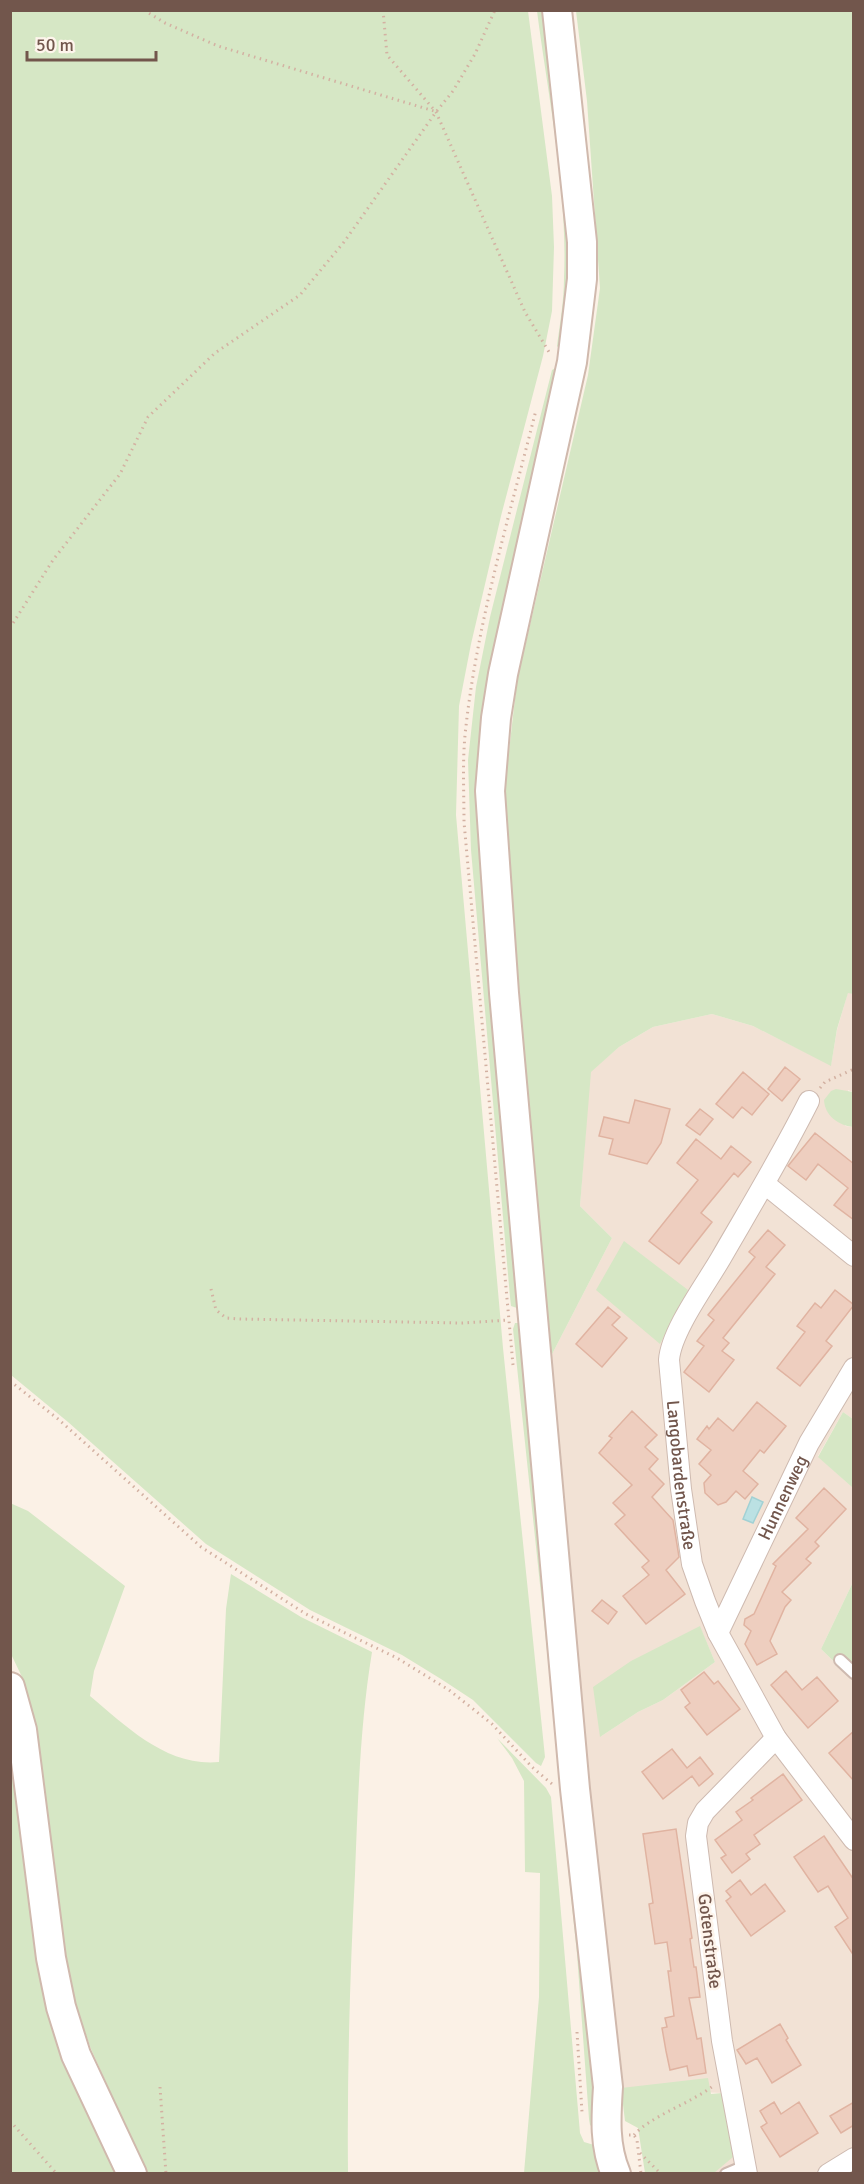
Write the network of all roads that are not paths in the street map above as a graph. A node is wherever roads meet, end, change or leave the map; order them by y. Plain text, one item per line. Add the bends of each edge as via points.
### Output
1 (557, 10) edge
2 (809, 1101) road end
3 (765, 1184) junction
4 (854, 1256) edge
5 (854, 1368) edge
6 (718, 1633) junction
7 (840, 1660) dead end
8 (854, 1673) edge
9 (10, 1687) edge
10 (776, 1738) junction
11 (854, 1840) edge
12 (854, 2158) edge
13 (746, 2170) edge
14 (132, 2174) edge
15 (616, 2174) edge
16 (726, 2174) edge
17 (828, 2174) edge

1 - 15 main road via 582,242 582,279 572,362 503,674 490,791 509,1059 575,1789 608,2088 619,2128
2 - 3 street, Langobardenstraße
3 - 4 street
3 - 6 street, Langobardenstraße via 669,1352 692,1564
5 - 6 street, Hunnenweg via 809,1443
6 - 10 street, Langobardenstraße
7 - 8 lane
9 - 14 main road via 22,1730 51,1958 61,2007 76,2055
10 - 11 street, Langobardenstraße
10 - 13 street, Gotenstraße via 705,1811 696,1836 728,2074
12 - 17 street
13 - 16 lane

